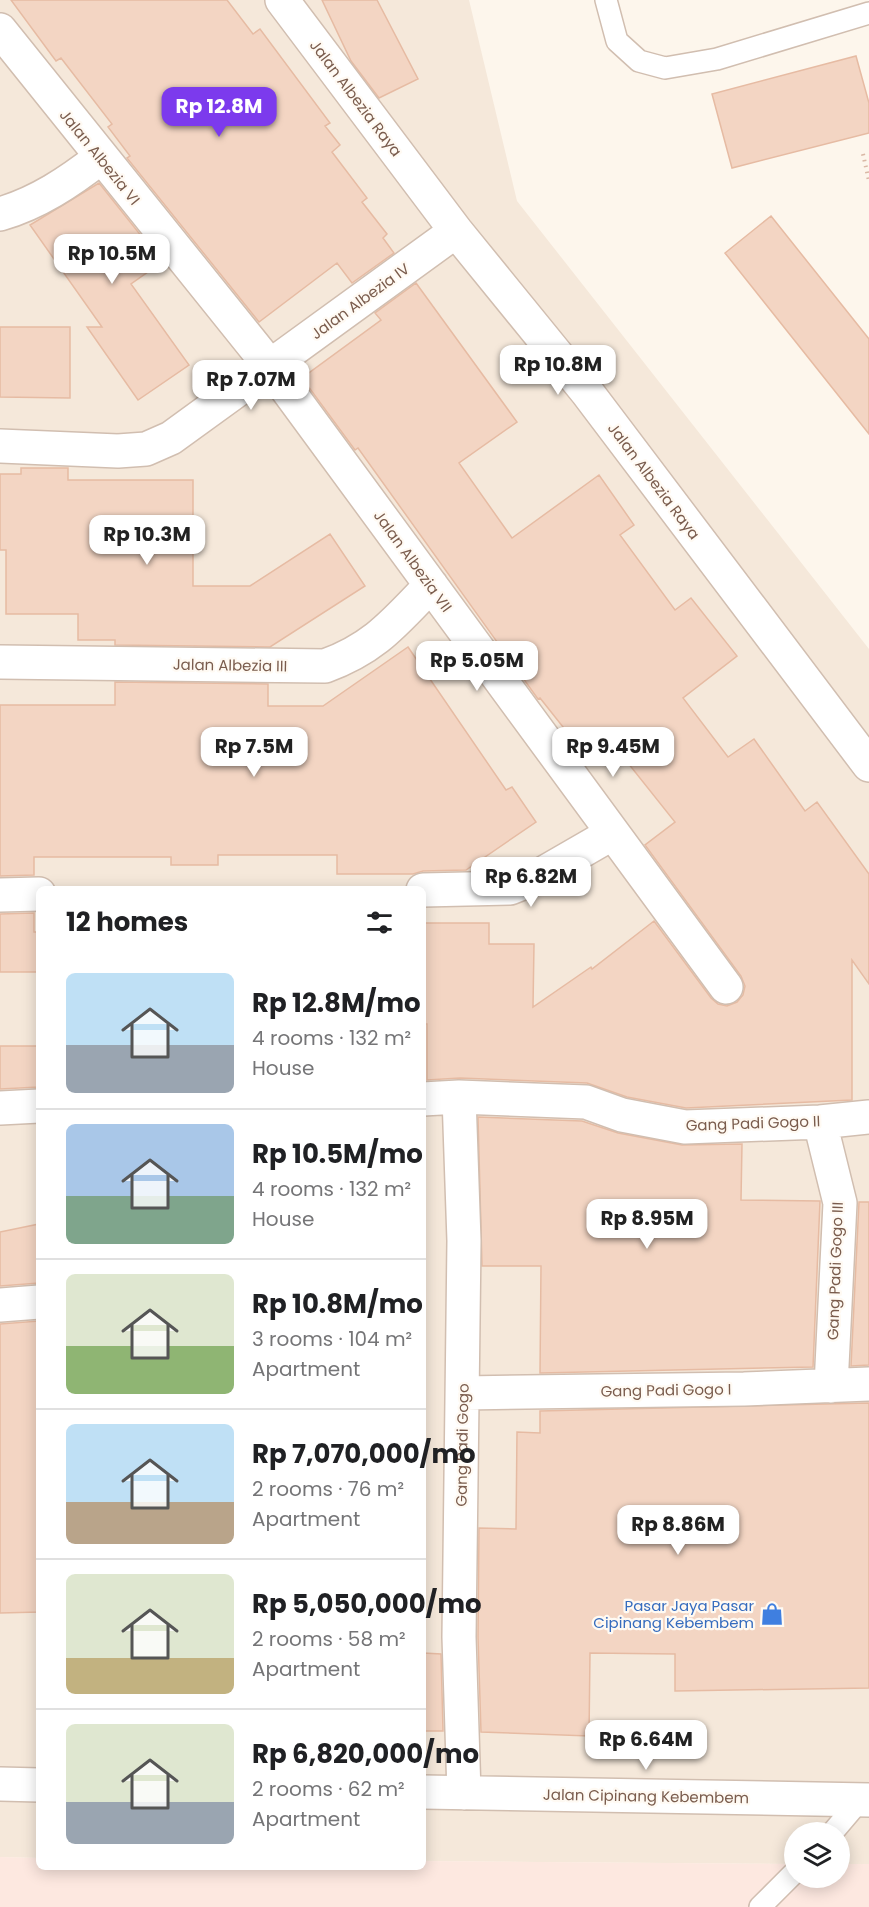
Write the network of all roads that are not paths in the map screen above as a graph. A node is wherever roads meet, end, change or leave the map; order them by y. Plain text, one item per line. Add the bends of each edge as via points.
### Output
1 (282, 0) edge
2 (606, 0) edge
3 (869, 13) edge
4 (0, 30) edge
5 (100, 158) junction
6 (0, 214) edge
7 (456, 231) junction
8 (270, 366) junction
9 (0, 446) edge
10 (431, 585) junction
11 (0, 662) edge
12 (869, 765) edge
13 (613, 833) junction
14 (426, 890) edge
15 (36, 894) edge
16 (0, 895) edge
17 (726, 987) dead end
18 (459, 1097) junction
19 (426, 1099) edge
20 (36, 1106) edge
21 (0, 1108) edge
22 (869, 1117) edge
23 (820, 1122) junction
24 (36, 1302) edge
25 (0, 1305) edge
26 (869, 1384) edge
27 (831, 1386) junction
28 (463, 1393) junction
29 (0, 1784) edge
30 (36, 1785) edge
31 (426, 1792) edge
32 (464, 1793) junction
33 (864, 1800) edge
34 (843, 1822) edge
35 (784, 1883) edge
36 (760, 1907) edge

1 - 7 street, Jalan Albezia Raya
2 - 3 lane via 616,41 639,61 665,68 717,59
4 - 5 street, Jalan Albezia VI
5 - 6 street via 72,180 26,206
5 - 8 street, Jalan Albezia VI
7 - 8 street, Jalan Albezia IV
7 - 12 street, Jalan Albezia Raya via 587,392
8 - 9 street, Jalan Albezia IV via 171,438 146,449
8 - 10 street, Jalan Albezia VII
10 - 11 street, Jalan Albezia III via 379,639 353,656 325,666
10 - 13 street, Jalan Albezia VII
13 - 14 street via 510,888
13 - 17 street, Jalan Albezia VII
15 - 16 street
18 - 19 street, Gang Padi Gogo II
18 - 23 street, Gang Padi Gogo II via 586,1102 622,1115 685,1127
18 - 28 street, Gang Padi Gogo via 464,1241
20 - 21 street
22 - 23 street, Gang Padi Gogo II
23 - 27 street, Gang Padi Gogo III via 840,1203
24 - 25 street
26 - 27 street, Gang Padi Gogo I
27 - 28 street, Gang Padi Gogo I
28 - 32 street, Gang Padi Gogo via 459,1636
29 - 30 street
31 - 32 street, Jalan Cipinang Kebembem
32 - 33 street, Jalan Cipinang Kebembem
33 - 34 lane
35 - 36 lane

